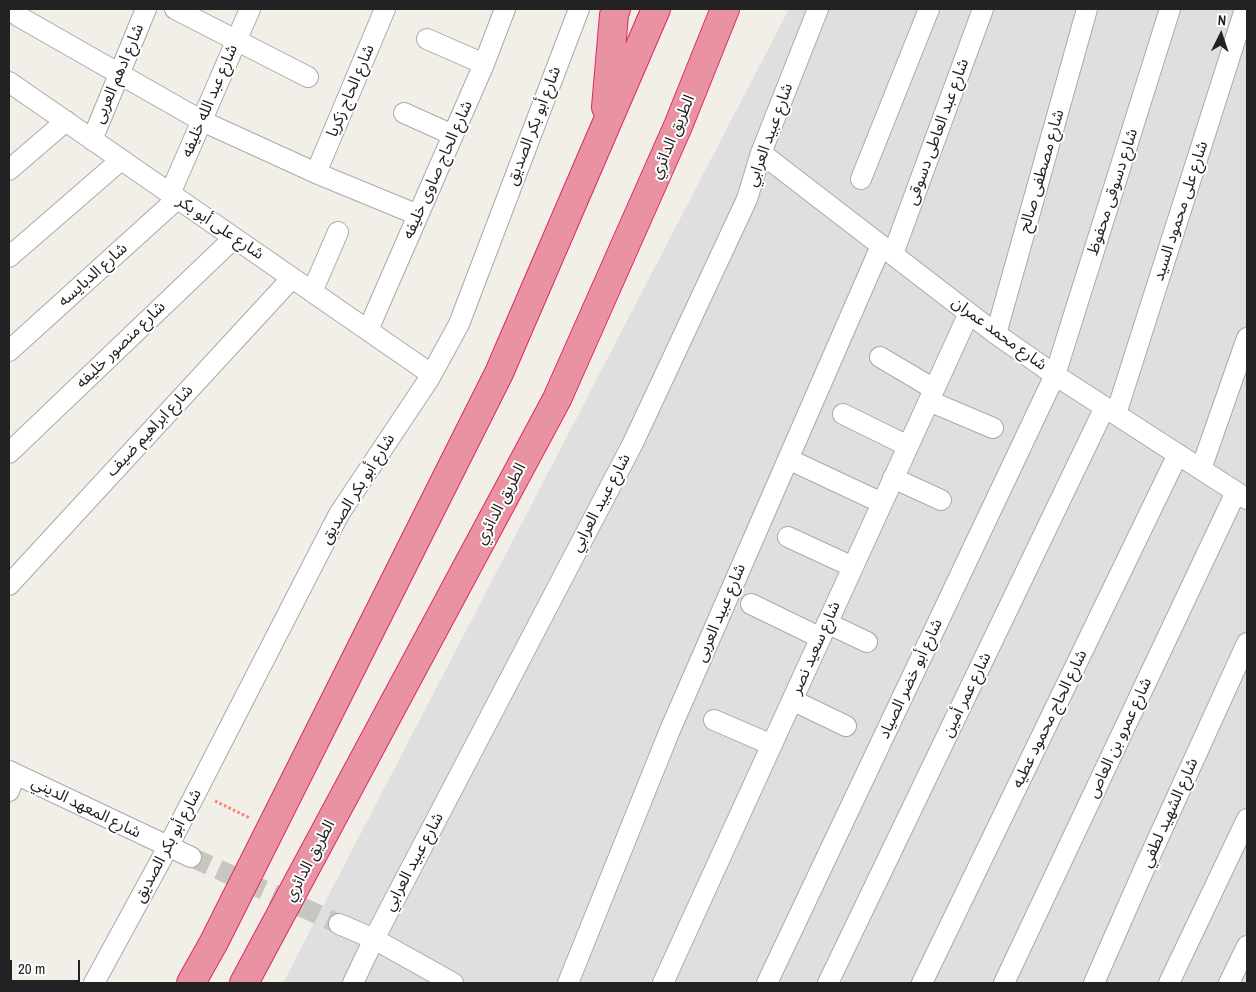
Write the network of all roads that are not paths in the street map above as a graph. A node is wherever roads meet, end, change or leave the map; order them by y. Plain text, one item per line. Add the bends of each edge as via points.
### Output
1 (146, 9) edge
2 (175, 9) edge
3 (250, 9) edge
4 (385, 9) edge
5 (505, 9) edge
6 (578, 9) edge
7 (616, 9) edge
8 (656, 9) edge
9 (725, 9) edge
10 (818, 9) edge
11 (928, 9) edge
12 (983, 9) edge
13 (1087, 9) edge
14 (1170, 9) edge
15 (1245, 9) edge
16 (18, 16) dead end
17 (427, 39) dead end
18 (237, 40) junction
19 (484, 64) junction
20 (119, 74) junction
21 (308, 77) dead end
22 (9, 82) edge
23 (404, 113) dead end
24 (202, 121) junction
25 (66, 122) junction
26 (604, 130) junction
27 (453, 135) junction
28 (92, 140) junction
29 (761, 153) junction
30 (121, 160) junction
31 (9, 170) edge
32 (316, 173) junction
33 (861, 179) dead end
34 (174, 196) junction
35 (418, 215) junction
36 (338, 232) dead end
37 (234, 238) junction
38 (887, 250) junction
39 (9, 257) edge
40 (292, 278) junction
41 (312, 292) junction
42 (969, 313) junction
43 (368, 330) junction
44 (996, 334) junction
45 (1247, 338) edge
46 (9, 351) edge
47 (880, 357) dead end
48 (430, 374) junction
49 (1055, 375) junction
50 (932, 395) junction
51 (1110, 410) junction
52 (843, 414) dead end
53 (993, 428) dead end
54 (908, 446) junction
55 (9, 453) edge
56 (1178, 454) junction
57 (788, 459) junction
58 (1201, 469) junction
59 (894, 478) junction
60 (1242, 496) edge
61 (941, 500) dead end
62 (882, 503) junction
63 (788, 537) dead end
64 (853, 567) junction
65 (9, 585) edge
66 (751, 604) dead end
67 (824, 630) junction
68 (867, 642) dead end
69 (1247, 643) edge
70 (792, 700) junction
71 (714, 720) dead end
72 (846, 726) dead end
73 (772, 745) junction
74 (11, 779) edge
75 (1247, 819) edge
76 (168, 847) junction
77 (191, 857) tunnel mouth
78 (339, 924) tunnel mouth
79 (269, 935) junction
80 (374, 940) junction
81 (214, 942) junction
82 (1247, 946) edge
83 (94, 983) edge
84 (172, 983) edge
85 (191, 983) edge
86 (244, 983) edge
87 (253, 983) edge
88 (353, 983) edge
89 (453, 983) edge
90 (568, 983) edge
91 (663, 983) edge
92 (767, 983) edge
93 (828, 983) edge
94 (922, 983) edge
95 (1004, 983) edge
96 (1094, 983) edge
97 (1169, 983) edge
98 (1229, 983) edge

1 - 20 street, شارع ادهم العربى
2 - 18 street
3 - 18 street, شارع عبد الله خليفه
4 - 32 street, شارع الحاج زكريا
5 - 19 street, شارع الحاج صاوى خليفه
6 - 48 street, شارع أبو بكر الصديق via 459,324
7 - 26 highway
8 - 26 highway
9 - 79 highway, الطريق الدائري via 678,126 557,399
10 - 29 street, شارع عبيد العرابي
11 - 33 street
12 - 38 street, شارع عبد العاطى دسوقى
13 - 44 street, شارع مصطفى صالح
14 - 49 street, شارع دسوقى محفوظ
15 - 51 street, شارع على محمود السيد
16 - 20 street
17 - 19 street
18 - 21 street
18 - 24 street, شارع عبد الله خليفه
19 - 27 street, شارع الحاج صاوى خليفه
20 - 24 street
20 - 28 street, شارع ادهم العربى
22 - 25 street, شارع على أبو بكر
23 - 27 street
24 - 32 street
24 - 34 street, شارع عبد الله خليفه
25 - 28 street, شارع على أبو بكر
25 - 31 street
26 - 81 highway via 499,373
27 - 35 street, شارع الحاج صاوى خليفه
28 - 30 street, شارع على أبو بكر
29 - 38 street, شارع محمد عمران
29 - 80 street, شارع عبيد العرابي via 747,199 633,443
30 - 34 street, شارع على أبو بكر
30 - 39 street
32 - 35 street
34 - 37 street, شارع على أبو بكر
34 - 46 street, شارع الدبايسه
35 - 43 street, شارع الحاج صاوى خليفه
36 - 41 street
37 - 40 street, شارع على أبو بكر
37 - 55 street, شارع منصور خليفه
38 - 42 street, شارع محمد عمران
38 - 57 street, شارع عبيد العربى
40 - 41 street, شارع على أبو بكر
40 - 65 street, شارع ابراهيم ضيف
41 - 43 street, شارع على أبو بكر
42 - 44 street, شارع محمد عمران
42 - 50 street, شارع سعيد نصر
43 - 48 street, شارع على أبو بكر
44 - 49 street, شارع محمد عمران
45 - 58 street
47 - 50 street
48 - 76 street, شارع أبو بكر الصديق via 339,514
49 - 51 street, شارع محمد عمران
49 - 92 street, شارع أبو خضر الصياد
50 - 53 street
50 - 54 street, شارع سعيد نصر
51 - 56 street, شارع محمد عمران
51 - 93 street, شارع عمر أمين
52 - 54 street
54 - 59 street, شارع سعيد نصر
56 - 58 street, شارع محمد عمران
56 - 94 street, شارع الحاج محمود عطيه
57 - 62 street
57 - 90 street, شارع عبيد العربى via 670,730
58 - 60 street, شارع محمد عمران
59 - 61 street
59 - 62 street, شارع سعيد نصر
60 - 95 street, شارع عمرو بن العاص
62 - 64 street, شارع سعيد نصر
63 - 64 street
64 - 67 street, شارع سعيد نصر
66 - 67 street
67 - 68 street
67 - 70 street, شارع سعيد نصر
69 - 96 street, شارع الشهيد لطفي
70 - 72 street
70 - 73 street, شارع سعيد نصر
71 - 73 street
73 - 91 street, شارع سعيد نصر
74 - 76 street, شارع المعهد الديني
75 - 97 street
76 - 77 street, شارع المعهد الديني
76 - 83 street, شارع أبو بكر الصديق
78 - 80 street
79 - 86 highway, الطريق الدائري
79 - 87 highway
80 - 88 street, شارع عبيد العرابي
80 - 89 street
81 - 84 highway
81 - 85 highway
82 - 98 street

